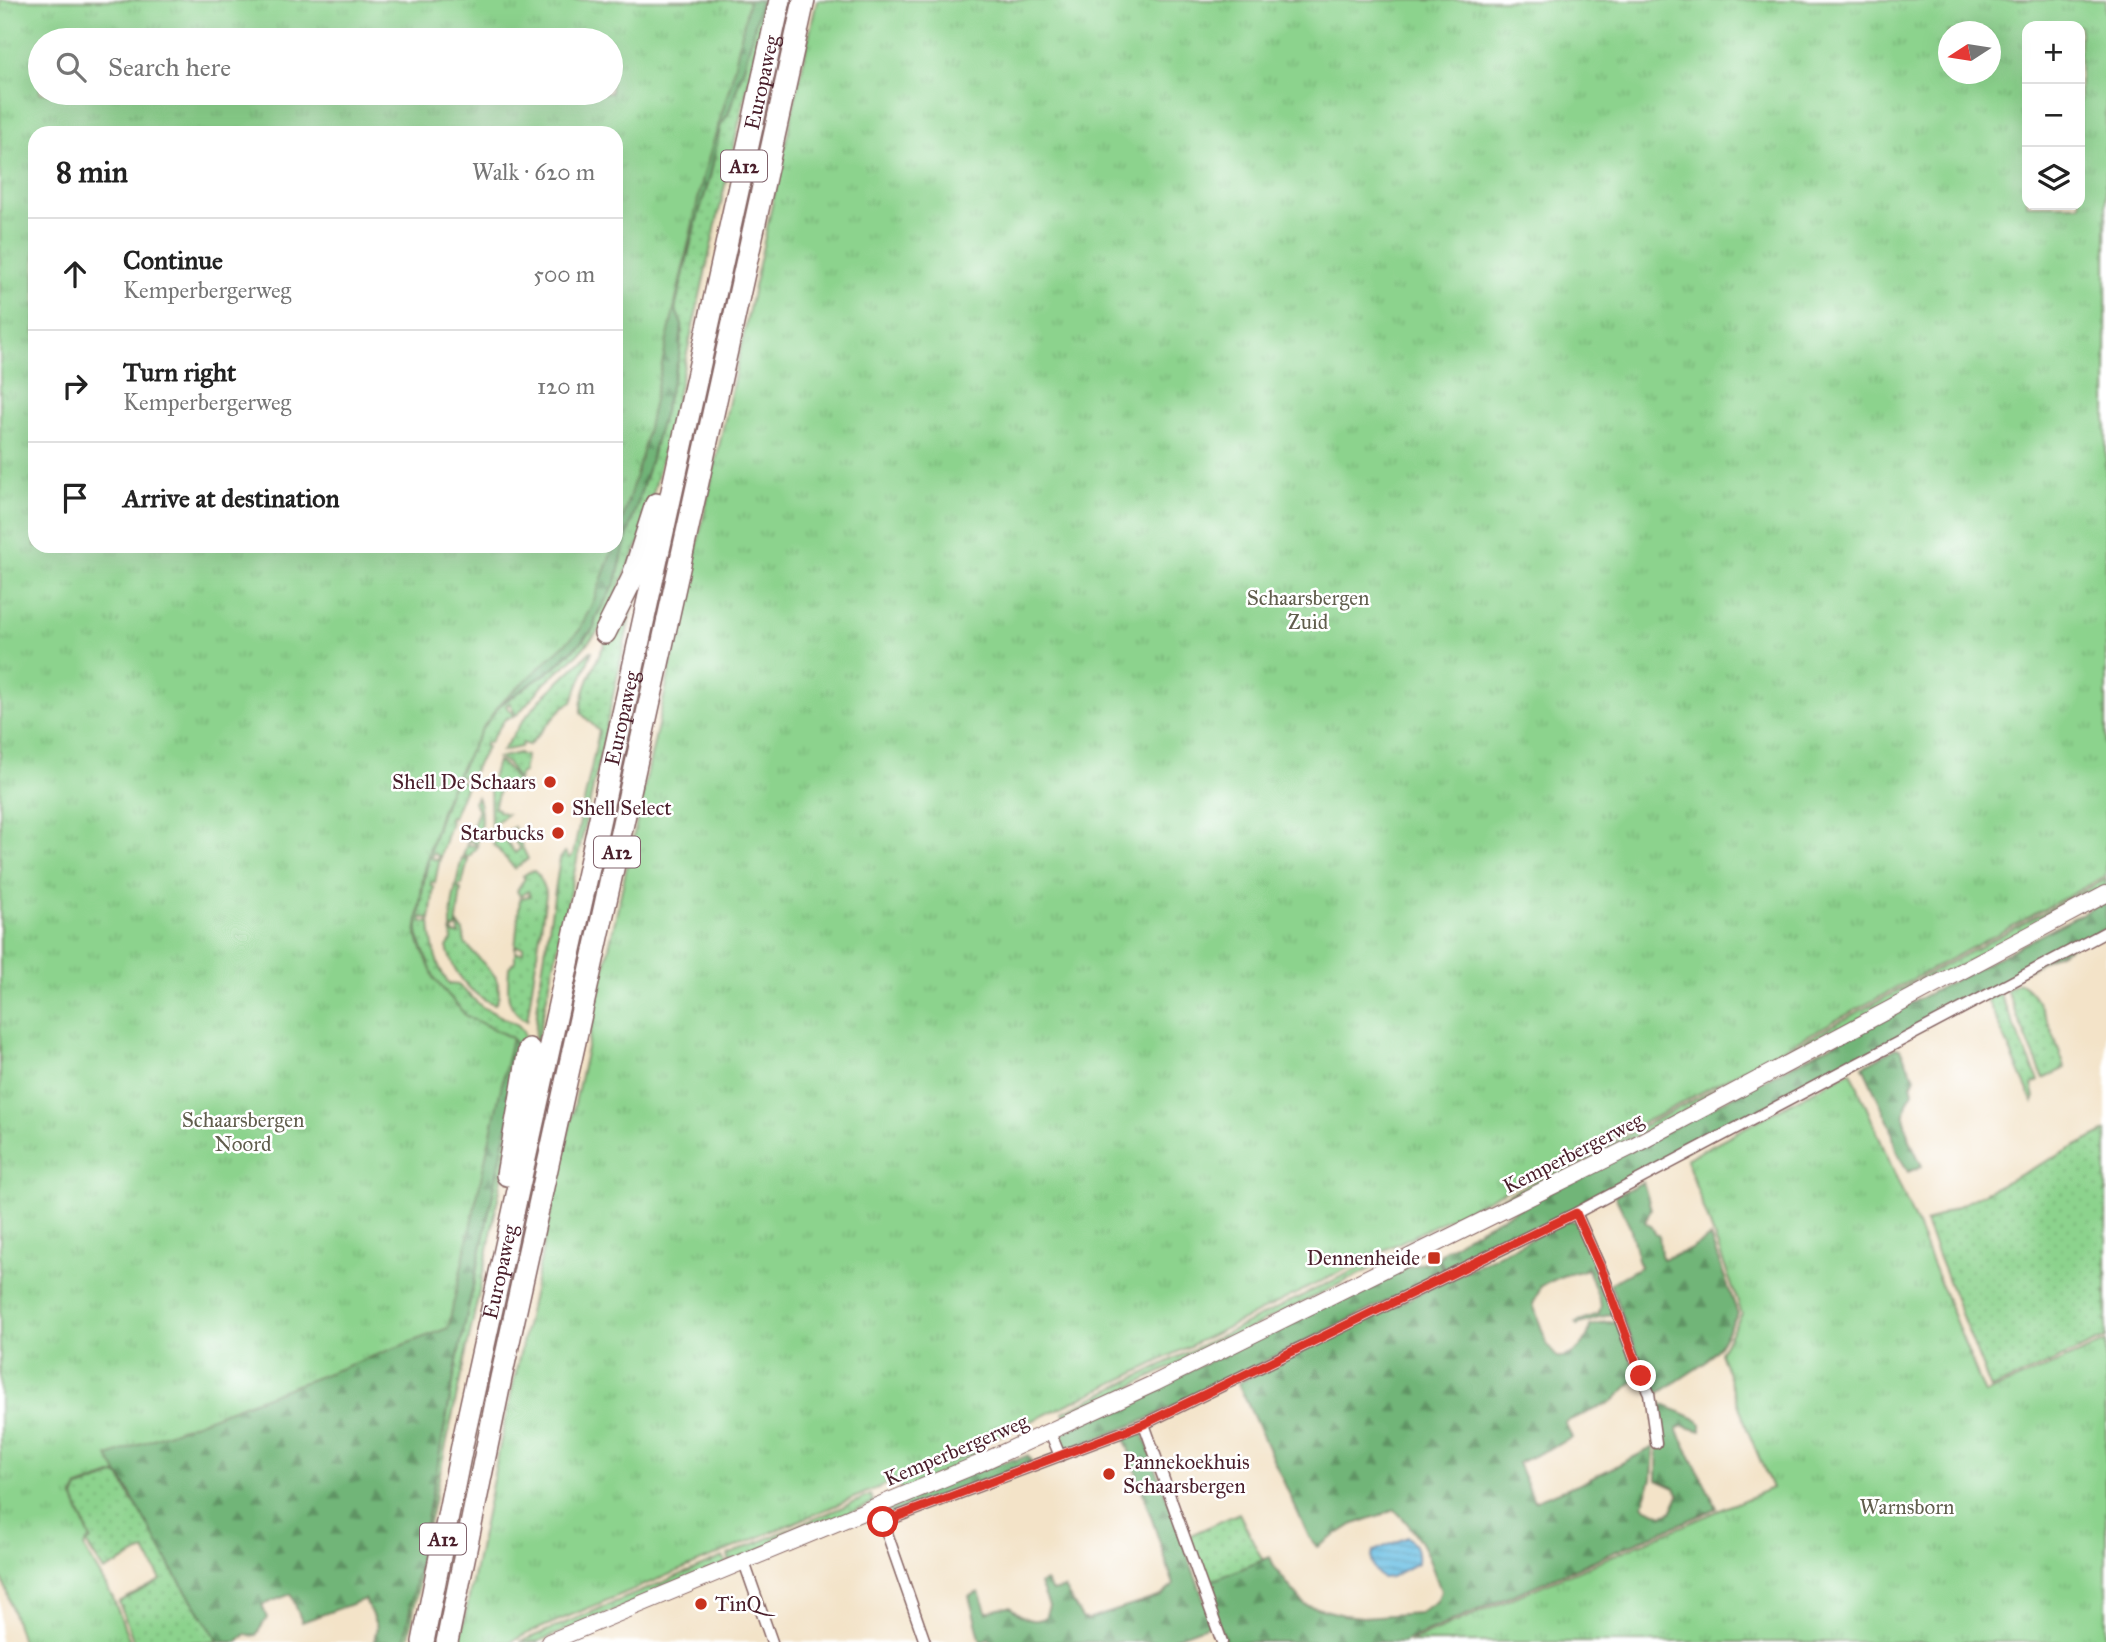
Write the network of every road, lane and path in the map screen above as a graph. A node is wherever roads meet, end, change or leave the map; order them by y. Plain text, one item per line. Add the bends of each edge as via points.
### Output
1 (780, 0) edge
2 (804, 0) edge
3 (722, 263) junction
4 (605, 633) dead end
5 (2106, 894) edge
6 (2106, 932) edge
7 (529, 1049) dead end
8 (1576, 1213) junction
9 (1144, 1424) junction
10 (1050, 1432) junction
11 (464, 1436) junction
12 (1656, 1443) dead end
13 (1060, 1456) junction
14 (880, 1514) junction
15 (744, 1562) junction
16 (423, 1642) edge
17 (447, 1642) edge
18 (549, 1642) edge
19 (772, 1642) edge
20 (925, 1642) edge
21 (1222, 1642) edge

1 - 3 highway, Europaweg / A12
2 - 17 highway, Europaweg / A12 via 501,1377
3 - 4 highway, A12 via 647,535 632,579
3 - 11 highway, Europaweg / A12
5 - 10 main road, Kemperbergerweg via 1561,1183
6 - 8 street, Kemperbergerweg
7 - 11 highway, A12 via 476,1329
8 - 9 street, Kemperbergerweg
8 - 12 street via 1650,1396
9 - 13 street, Kemperbergerweg
9 - 21 street
10 - 13 street, Kemperbergerweg
10 - 14 main road, Kemperbergerweg
11 - 16 highway, Europaweg / A12
13 - 14 street, Kemperbergerweg
14 - 15 main road, Kemperbergerweg
14 - 20 street
15 - 18 main road, Kemperbergerweg
15 - 19 street

